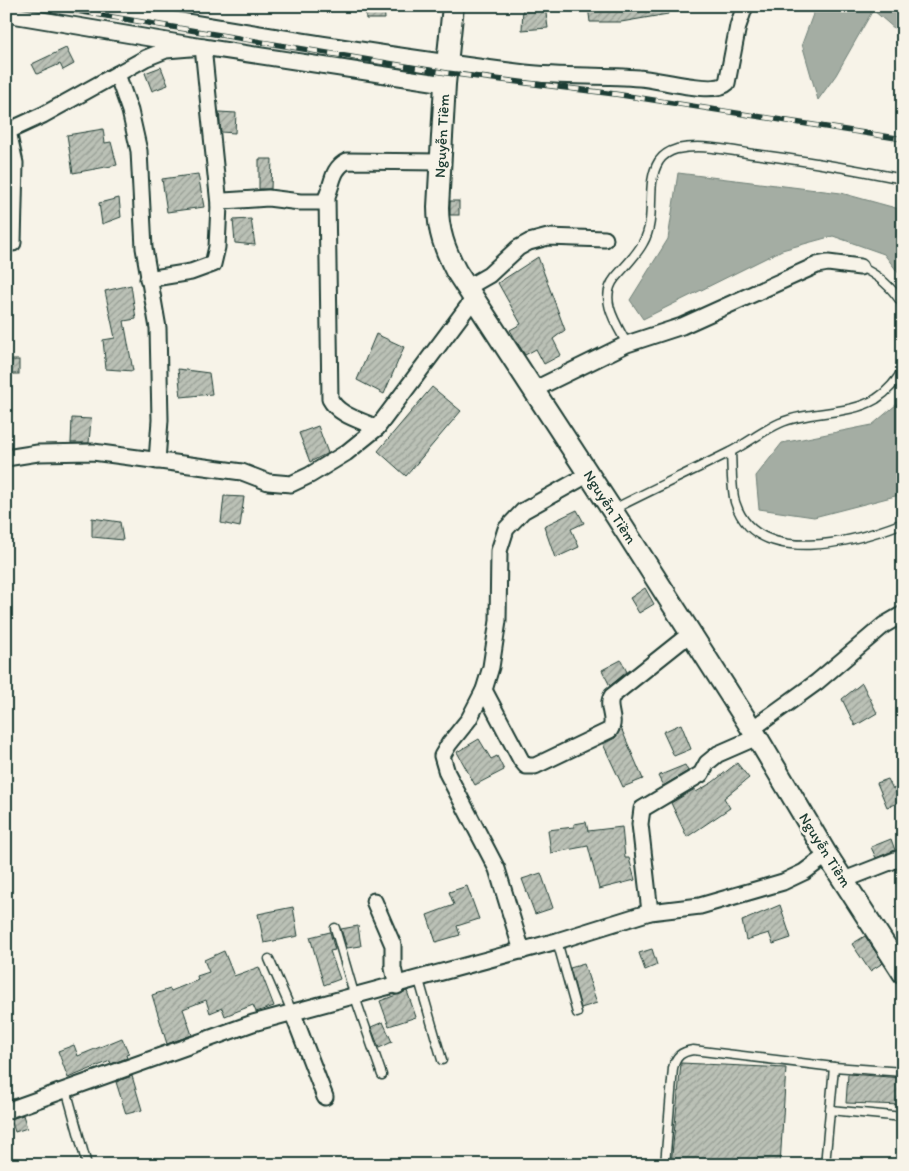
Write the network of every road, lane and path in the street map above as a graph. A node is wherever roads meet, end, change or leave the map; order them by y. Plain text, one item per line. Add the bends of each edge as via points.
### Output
1 (91, 6) edge
2 (453, 6) edge
3 (745, 6) edge
4 (6, 14) edge
5 (203, 47) junction
6 (447, 62) junction
7 (117, 74) junction
8 (444, 84) junction
9 (7, 132) edge
10 (441, 162) junction
11 (903, 179) edge
12 (327, 197) junction
13 (219, 205) junction
14 (605, 239) dead end
15 (13, 243) dead end
16 (860, 266) joint
17 (148, 279) junction
18 (471, 292) junction
19 (903, 305) edge
20 (627, 344) junction
21 (903, 368) edge
22 (533, 390) junction
23 (377, 428) junction
24 (731, 452) junction
25 (6, 458) edge
26 (158, 461) junction
27 (589, 474) junction
28 (612, 510) junction
29 (903, 523) edge
30 (903, 614) edge
31 (691, 633) junction
32 (484, 690) junction
33 (755, 733) junction
34 (827, 855) junction
35 (903, 857) edge
36 (844, 880) junction
37 (374, 902) dead end
38 (650, 912) junction
39 (335, 928) dead end
40 (557, 941) junction
41 (522, 951) junction
42 (269, 959) dead end
43 (903, 973) edge
44 (419, 980) junction
45 (397, 986) junction
46 (354, 997) junction
47 (577, 1013) dead end
48 (293, 1014) junction
49 (442, 1060) dead end
50 (834, 1067) junction
51 (903, 1072) edge
52 (382, 1075) dead end
53 (66, 1089) junction
54 (325, 1098) dead end
55 (830, 1110) junction
56 (6, 1111) edge
57 (903, 1117) edge
58 (87, 1165) edge
59 (665, 1165) edge
60 (825, 1165) edge

1 - 6 street via 320,45
2 - 6 street, Nguyễn Tiềm
3 - 6 street via 727,83 716,89 653,79 571,77
4 - 5 street
5 - 7 street via 166,50
5 - 8 street
5 - 13 street
6 - 8 street, Nguyễn Tiềm
7 - 9 street
7 - 17 street via 139,151
8 - 10 street, Nguyễn Tiềm
9 - 15 street via 14,163
10 - 12 street via 347,161 337,168
10 - 18 street, Nguyễn Tiềm via 438,214 442,239 456,271
11 - 20 lane via 822,163 713,148 678,149 664,155 654,172 652,214 645,240 610,288 610,310
12 - 13 street via 324,202 316,203 240,198
12 - 23 street via 330,399 337,410
13 - 17 street via 213,264 199,270
14 - 18 street via 548,237 529,242 518,248
16 - 19 lane via 892,288
16 - 20 street via 818,265 682,326
17 - 26 street via 158,328
18 - 22 street, Nguyễn Tiềm
18 - 23 street
20 - 22 street
21 - 24 lane via 894,383 875,399 857,407 808,414 782,422 756,434
22 - 27 street, Nguyễn Tiềm
23 - 26 street via 346,453 291,484 268,482 242,472
24 - 28 lane
24 - 29 lane via 735,502 750,525 765,536 787,543 827,544 868,536
25 - 26 street via 72,451
27 - 28 street, Nguyễn Tiềm
27 - 32 street via 523,511 506,529 499,551 496,639
28 - 31 street, Nguyễn Tiềm
30 - 33 street via 884,625
31 - 32 street via 612,696 609,705 613,725 610,730 535,766 526,766 521,760
31 - 33 street, Nguyễn Tiềm
32 - 41 street via 469,719 444,750 442,762 497,869
33 - 34 street, Nguyễn Tiềm
33 - 38 street via 718,754 707,763 701,774 642,809 640,824
34 - 36 street, Nguyễn Tiềm
34 - 38 street via 783,882 700,906
35 - 36 street
36 - 43 street, Nguyễn Tiềm
37 - 45 street via 393,945
38 - 40 street
39 - 46 lane
40 - 41 street
40 - 47 lane
41 - 44 street
42 - 48 lane
44 - 45 street
44 - 49 lane
45 - 46 street
46 - 48 street
46 - 52 lane
48 - 53 street via 220,1034
48 - 54 street
50 - 51 lane
50 - 55 lane
50 - 59 lane via 693,1050 684,1052 675,1060 673,1068
53 - 56 street
53 - 58 lane
55 - 57 lane
55 - 60 lane

